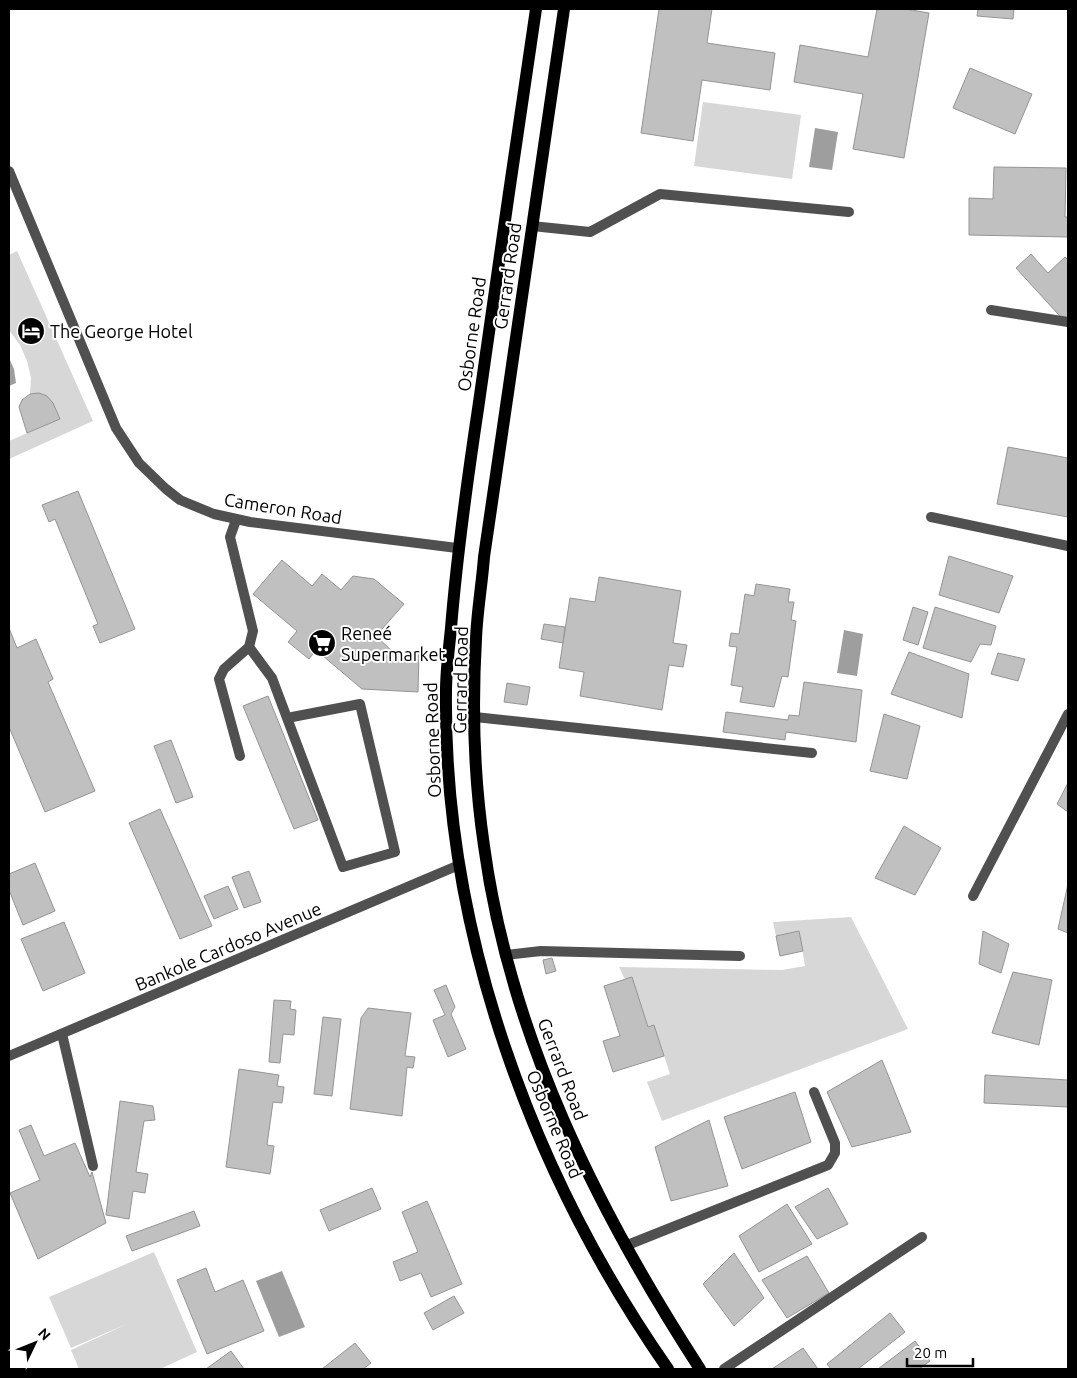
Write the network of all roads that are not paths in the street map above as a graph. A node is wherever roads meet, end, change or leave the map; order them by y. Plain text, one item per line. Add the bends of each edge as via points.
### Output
1 (536, 9) edge
2 (564, 9) edge
3 (9, 171) edge
4 (848, 212) dead end
5 (532, 226) junction
6 (991, 310) dead end
7 (1068, 322) edge
8 (931, 517) dead end
9 (236, 520) junction
10 (1068, 546) edge
11 (458, 548) junction
12 (249, 647) junction
13 (1068, 714) edge
14 (475, 717) junction
15 (287, 718) junction
16 (812, 753) dead end
17 (240, 756) dead end
18 (459, 865) junction
19 (973, 896) dead end
20 (505, 954) junction
21 (740, 956) dead end
22 (62, 1034) junction
23 (9, 1056) edge
24 (814, 1092) dead end
25 (93, 1166) dead end
26 (922, 1237) dead end
27 (625, 1246) junction
28 (668, 1369) edge
29 (700, 1369) edge
30 (724, 1369) edge

1 - 11 main road, Osborne Road
2 - 5 main road, Gerrard Road
3 - 9 street, Cameron Road via 107,410 127,447 152,477 180,500
4 - 5 street via 660,194 590,232
5 - 14 main road, Gerrard Road via 484,557 476,638
6 - 7 street
8 - 10 street
9 - 11 street, Cameron Road
9 - 12 street via 230,537 253,631
11 - 18 main road, Osborne Road via 446,690 449,781
12 - 15 street via 272,678
12 - 17 street via 224,669 219,679
13 - 19 street
14 - 16 street
14 - 20 main road, Gerrard Road via 477,782 484,846
15 - 15 street via 343,866 395,852 360,704
18 - 22 street, Bankole Cardoso Avenue
18 - 28 main road, Osborne Road via 489,993 514,1072 543,1145 596,1250
20 - 21 street via 541,950
20 - 27 main road, Gerrard Road via 552,1095 582,1164
22 - 23 street, Bankole Cardoso Avenue
22 - 25 street
24 - 27 street via 835,1143 835,1153 828,1165
26 - 30 street
27 - 29 main road, Gerrard Road

